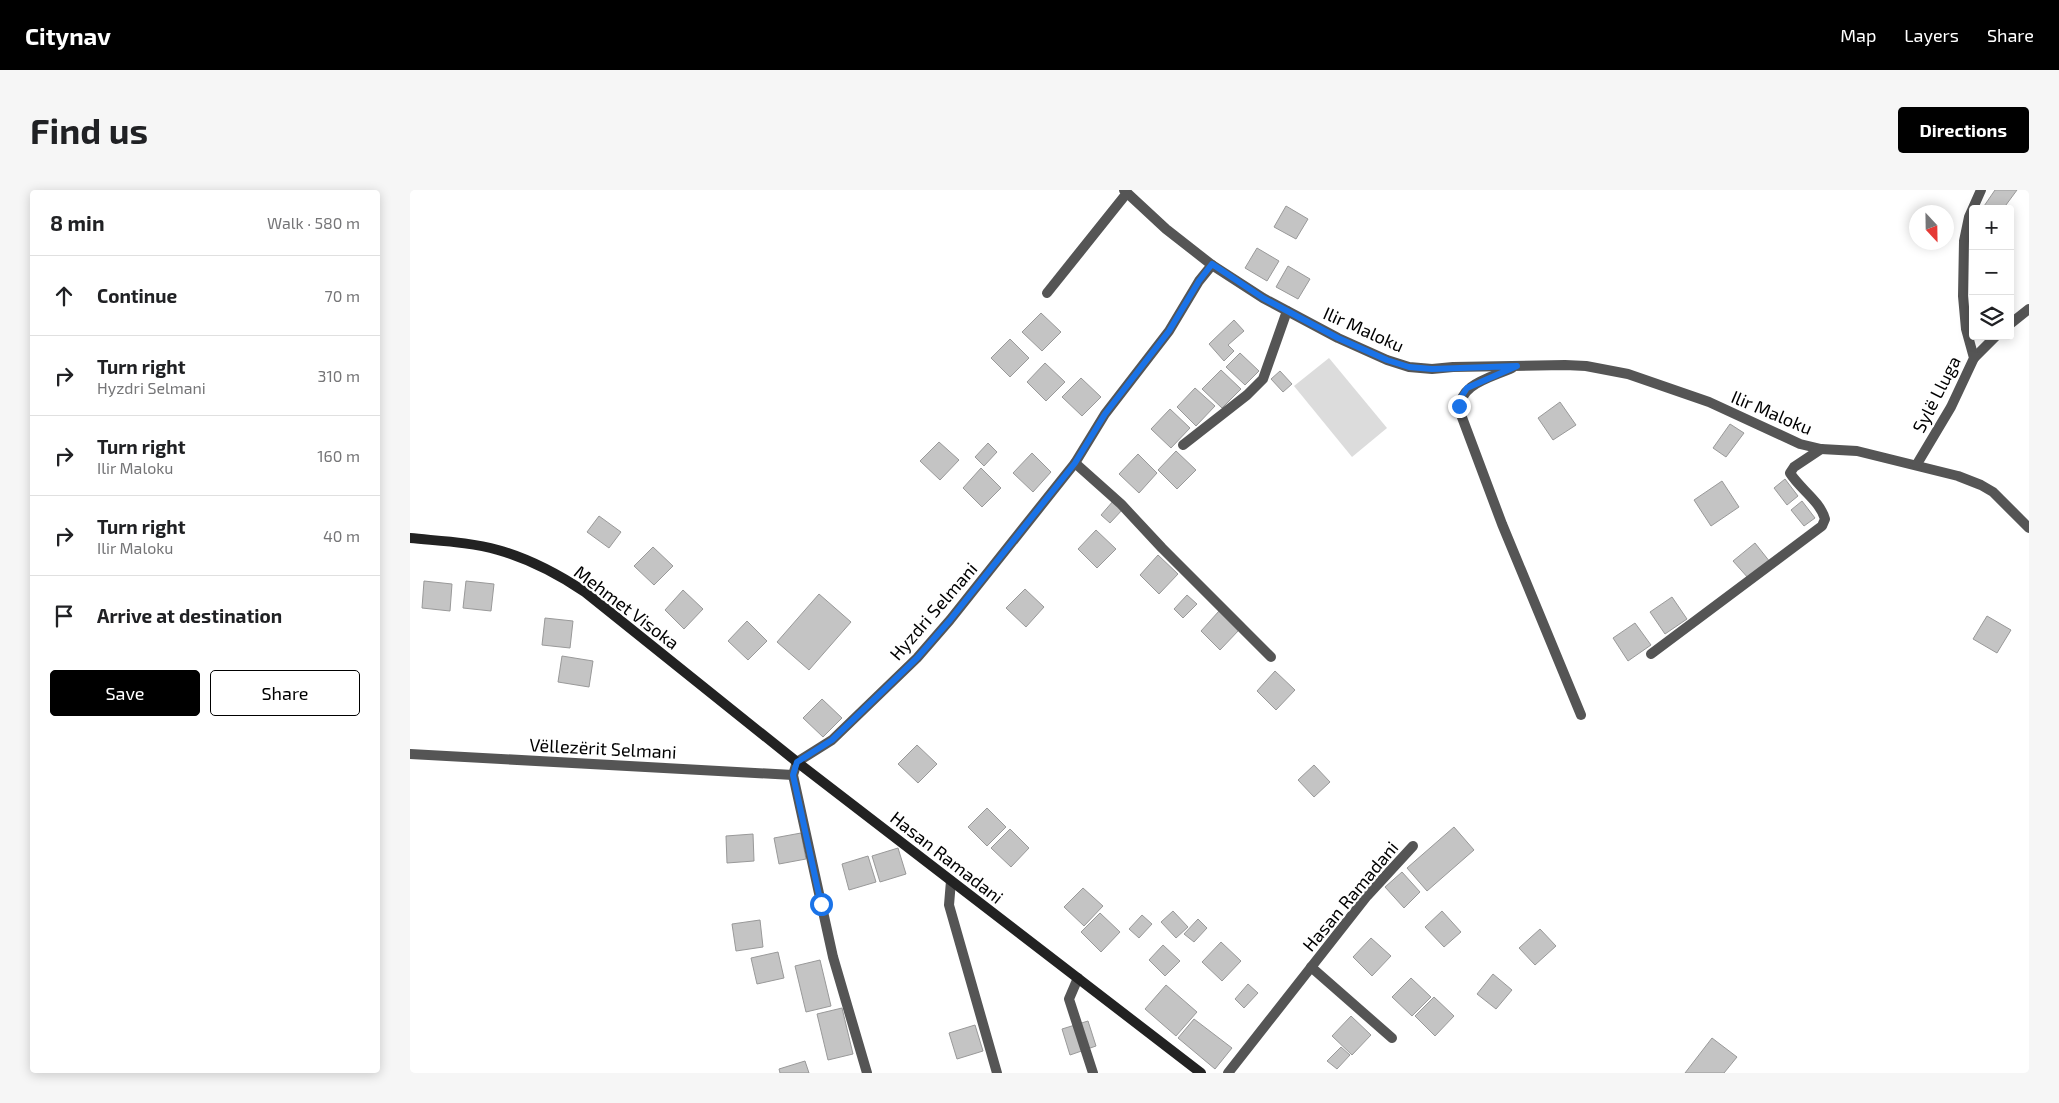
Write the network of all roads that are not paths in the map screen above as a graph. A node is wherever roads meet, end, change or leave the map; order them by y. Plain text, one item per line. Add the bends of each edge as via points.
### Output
1 (1981, 190) edge
2 (1125, 192) edge
3 (1212, 264) junction
4 (1048, 293) dead end
5 (2029, 309) edge
6 (1287, 310) junction
7 (2014, 321) edge
8 (1992, 340) edge
9 (1974, 358) junction
10 (1517, 366) junction
11 (1183, 445) dead end
12 (1821, 449) junction
13 (1075, 463) junction
14 (1918, 464) junction
15 (2029, 528) edge
16 (410, 538) edge
17 (1651, 654) dead end
18 (1271, 657) dead end
19 (1581, 715) dead end
20 (410, 754) edge
21 (797, 762) junction
22 (793, 775) junction
23 (1413, 846) dead end
24 (951, 881) junction
25 (1312, 967) junction
26 (1078, 978) junction
27 (1392, 1038) dead end
28 (867, 1073) edge
29 (997, 1073) edge
30 (1094, 1073) edge
31 (1202, 1073) edge
32 (1228, 1073) edge

1 - 9 street, Sylë Lluga via 1969,217 1964,242 1963,296 1966,330
2 - 3 street
2 - 4 street
3 - 6 street, Ilir Maloku
3 - 13 street, Hyzdri Selmani via 1169,331 1105,414
5 - 7 street
6 - 10 street, Ilir Maloku via 1362,350 1409,367
6 - 11 street via 1263,379
8 - 9 street
9 - 14 street, Sylë Lluga via 1951,407
10 - 12 street, Ilir Maloku via 1586,366 1628,374 1740,415 1800,444
10 - 19 street, Ilir Maloku via 1467,388 1460,399 1460,412 1502,524
12 - 14 street, Ilir Maloku via 1857,451
12 - 17 street via 1790,473 1823,511 1825,519 1822,526
13 - 18 street via 1121,504
13 - 21 street, Hyzdri Selmani via 917,658 832,740
14 - 15 street, Ilir Maloku via 1981,485
16 - 21 main road, Mehmet Visoka via 498,550 555,573 602,605
20 - 22 street, Vëllezërit Selmani
21 - 22 street
21 - 24 main road, Hasan Ramadani
22 - 28 street via 833,957
23 - 25 street, Hasan Ramadani via 1367,896
24 - 26 main road, Hasan Ramadani
24 - 29 street via 949,905
25 - 27 street, Hasan Ramadani
25 - 32 street, Hasan Ramadani
26 - 30 street via 1069,999
26 - 31 main road, Hasan Ramadani

